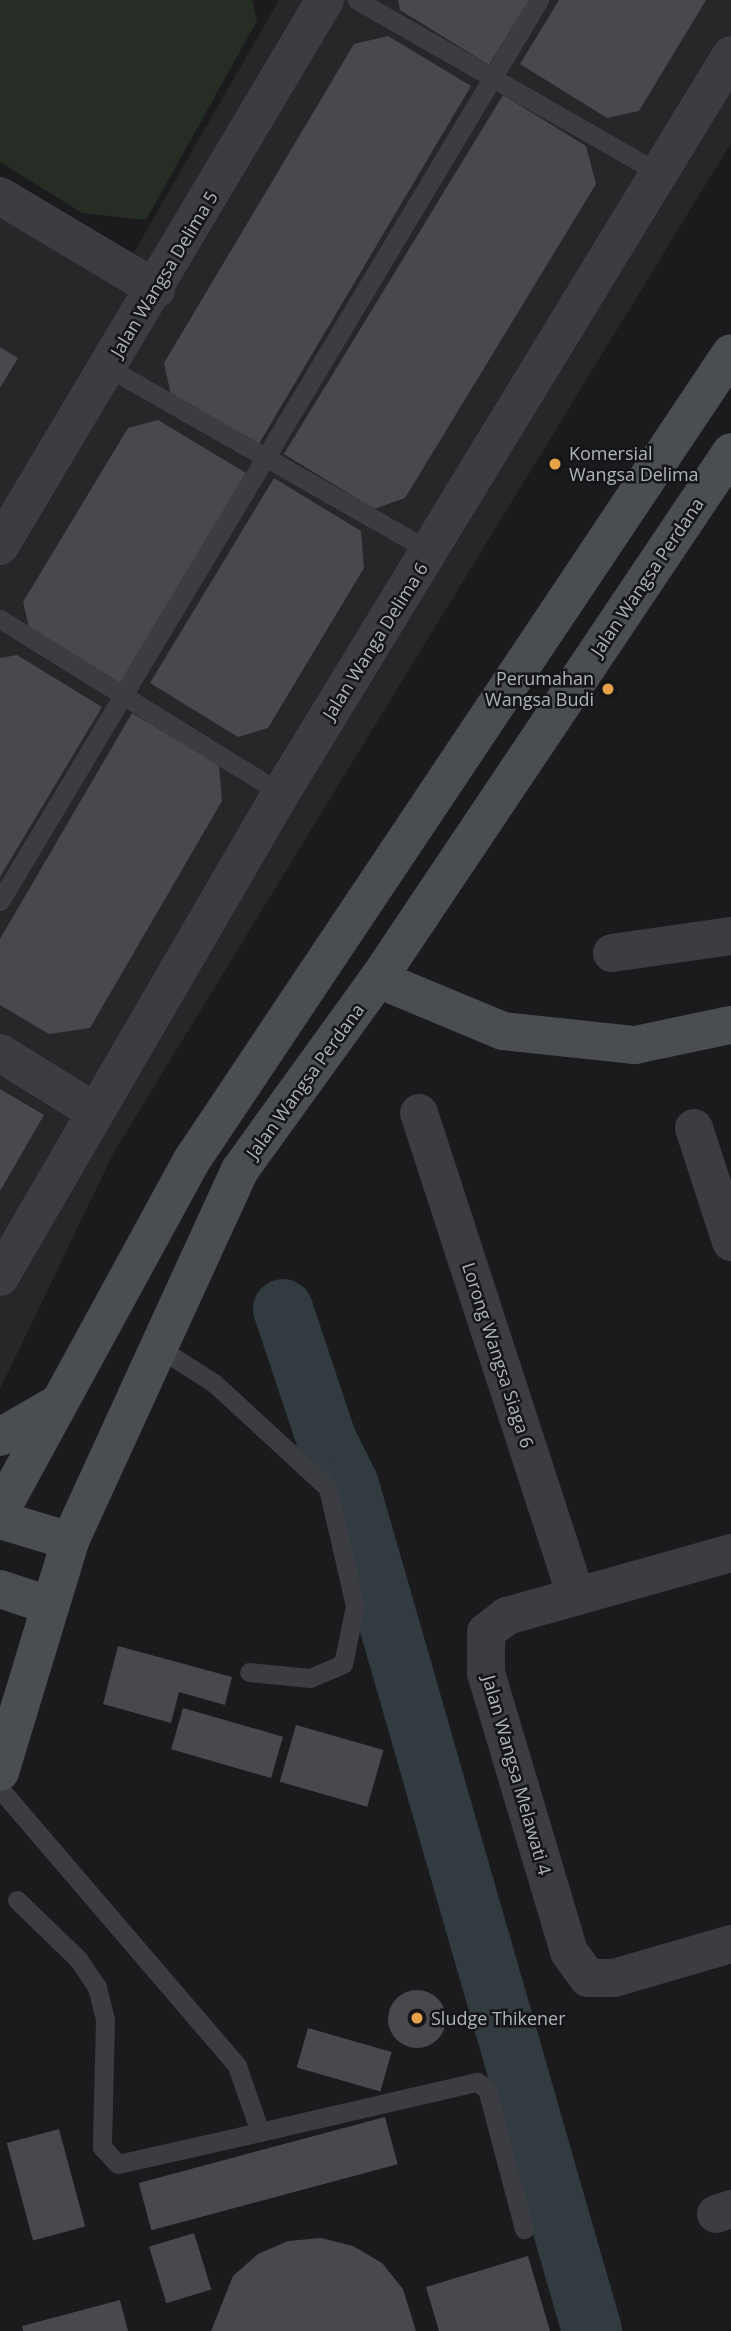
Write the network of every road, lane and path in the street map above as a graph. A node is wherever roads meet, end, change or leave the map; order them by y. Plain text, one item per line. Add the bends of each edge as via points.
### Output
1 (325, 0) edge
2 (357, 0) edge
3 (539, 0) edge
4 (731, 55) edge
5 (490, 78) junction
6 (657, 172) junction
7 (0, 196) edge
8 (156, 289) junction
9 (731, 353) edge
10 (109, 368) junction
11 (731, 452) edge
12 (263, 461) junction
13 (0, 546) edge
14 (431, 552) junction
15 (0, 619) edge
16 (122, 698) junction
17 (281, 793) junction
18 (0, 901) edge
19 (731, 936) edge
20 (612, 953) dead end
21 (377, 979) junction
22 (731, 1025) edge
23 (0, 1053) edge
24 (94, 1111) junction
25 (419, 1113) dead end
26 (694, 1128) dead end
27 (731, 1242) edge
28 (0, 1277) edge
29 (159, 1348) junction
30 (59, 1403) junction
31 (0, 1437) edge
32 (0, 1512) edge
33 (0, 1520) edge
34 (70, 1541) junction
35 (731, 1553) edge
36 (0, 1589) edge
37 (576, 1596) junction
38 (48, 1605) junction
39 (249, 1672) dead end
40 (0, 1772) edge
41 (0, 1788) edge
42 (16, 1900) dead end
43 (731, 1944) edge
44 (260, 2132) junction
45 (524, 2229) dead end

1 - 8 street, Jalan Wangsa Delima 5
2 - 5 lane
3 - 5 lane
4 - 6 street, Jalan Wanga Delima 6
5 - 6 lane
5 - 12 lane
6 - 14 street, Jalan Wanga Delima 6
7 - 8 street
8 - 10 street, Jalan Wangsa Delima 5
9 - 30 main road via 192,1160
10 - 12 lane
10 - 13 street, Jalan Wangsa Delima 5
11 - 21 main road, Jalan Wangsa Perdana
12 - 14 lane
12 - 16 lane
14 - 17 street, Jalan Wanga Delima 6
15 - 16 lane
16 - 17 lane
16 - 18 lane
17 - 24 street, Jalan Wanga Delima 6
19 - 20 street
21 - 22 main road via 503,1031 635,1045
21 - 29 main road, Jalan Wangsa Perdana via 240,1171
23 - 24 street
24 - 28 street, Jalan Wanga Delima 6
25 - 37 street, Lorong Wangsa Siaga 6
26 - 27 street
29 - 34 main road, Jalan Wangsa Perdana
29 - 39 lane via 214,1383 328,1488 355,1606 343,1664 310,1678
30 - 31 main road
30 - 32 main road
33 - 34 main road
34 - 38 main road, Jalan Wangsa Perdana
35 - 37 street, Jalan Wangsa Melawati 4
36 - 38 main road
37 - 43 street, Jalan Wangsa Melawati 4 via 506,1616 486,1632 486,1674 569,1952 588,1978 614,1978
38 - 40 main road, Jalan Wangsa Perdana
41 - 44 lane via 237,2066
42 - 44 lane via 78,1959 97,1987 105,2020 102,2147 118,2164
44 - 45 lane via 477,2082 486,2089

